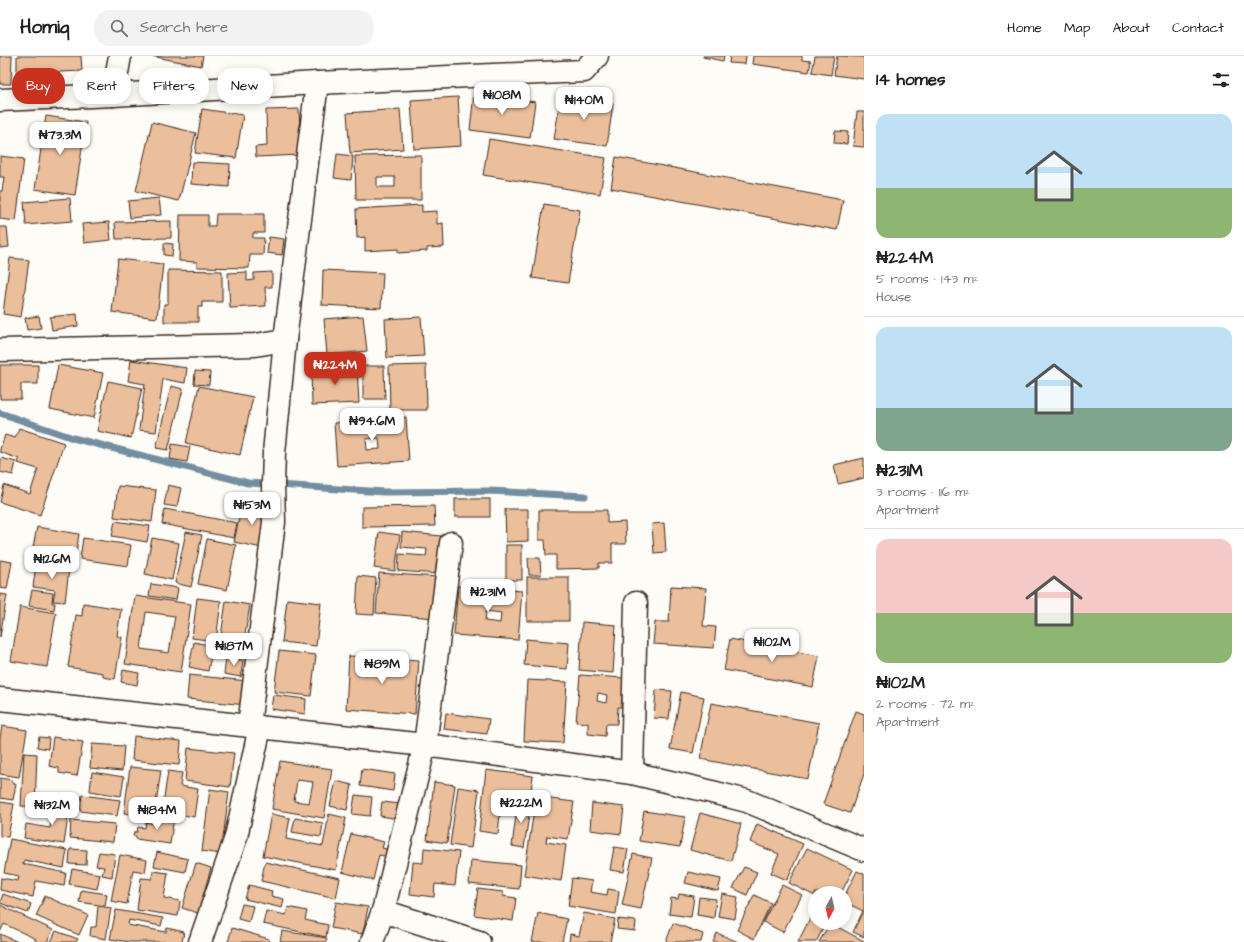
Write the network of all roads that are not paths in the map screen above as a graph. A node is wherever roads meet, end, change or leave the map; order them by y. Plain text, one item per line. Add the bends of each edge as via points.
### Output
1 (120, 56) edge
2 (597, 56) edge
3 (118, 68) edge
4 (317, 83) junction
5 (131, 94) edge
6 (73, 97) edge
7 (0, 100) edge
8 (285, 340) junction
9 (0, 350) edge
10 (451, 543) dead end
11 (636, 603) dead end
12 (0, 699) edge
13 (255, 726) junction
14 (425, 745) junction
15 (632, 773) junction
16 (864, 850) edge
17 (383, 911) junction
18 (200, 942) edge
19 (372, 942) edge
20 (479, 942) edge

1 - 3 street
2 - 4 street via 584,71
4 - 5 street
4 - 8 street
6 - 7 street
8 - 9 street via 254,345
8 - 13 street via 272,484 273,528
10 - 14 street
11 - 15 street
12 - 13 street
13 - 14 street
13 - 18 street via 236,837
14 - 15 street
14 - 17 street
15 - 16 street via 747,801
17 - 19 street
17 - 20 street

